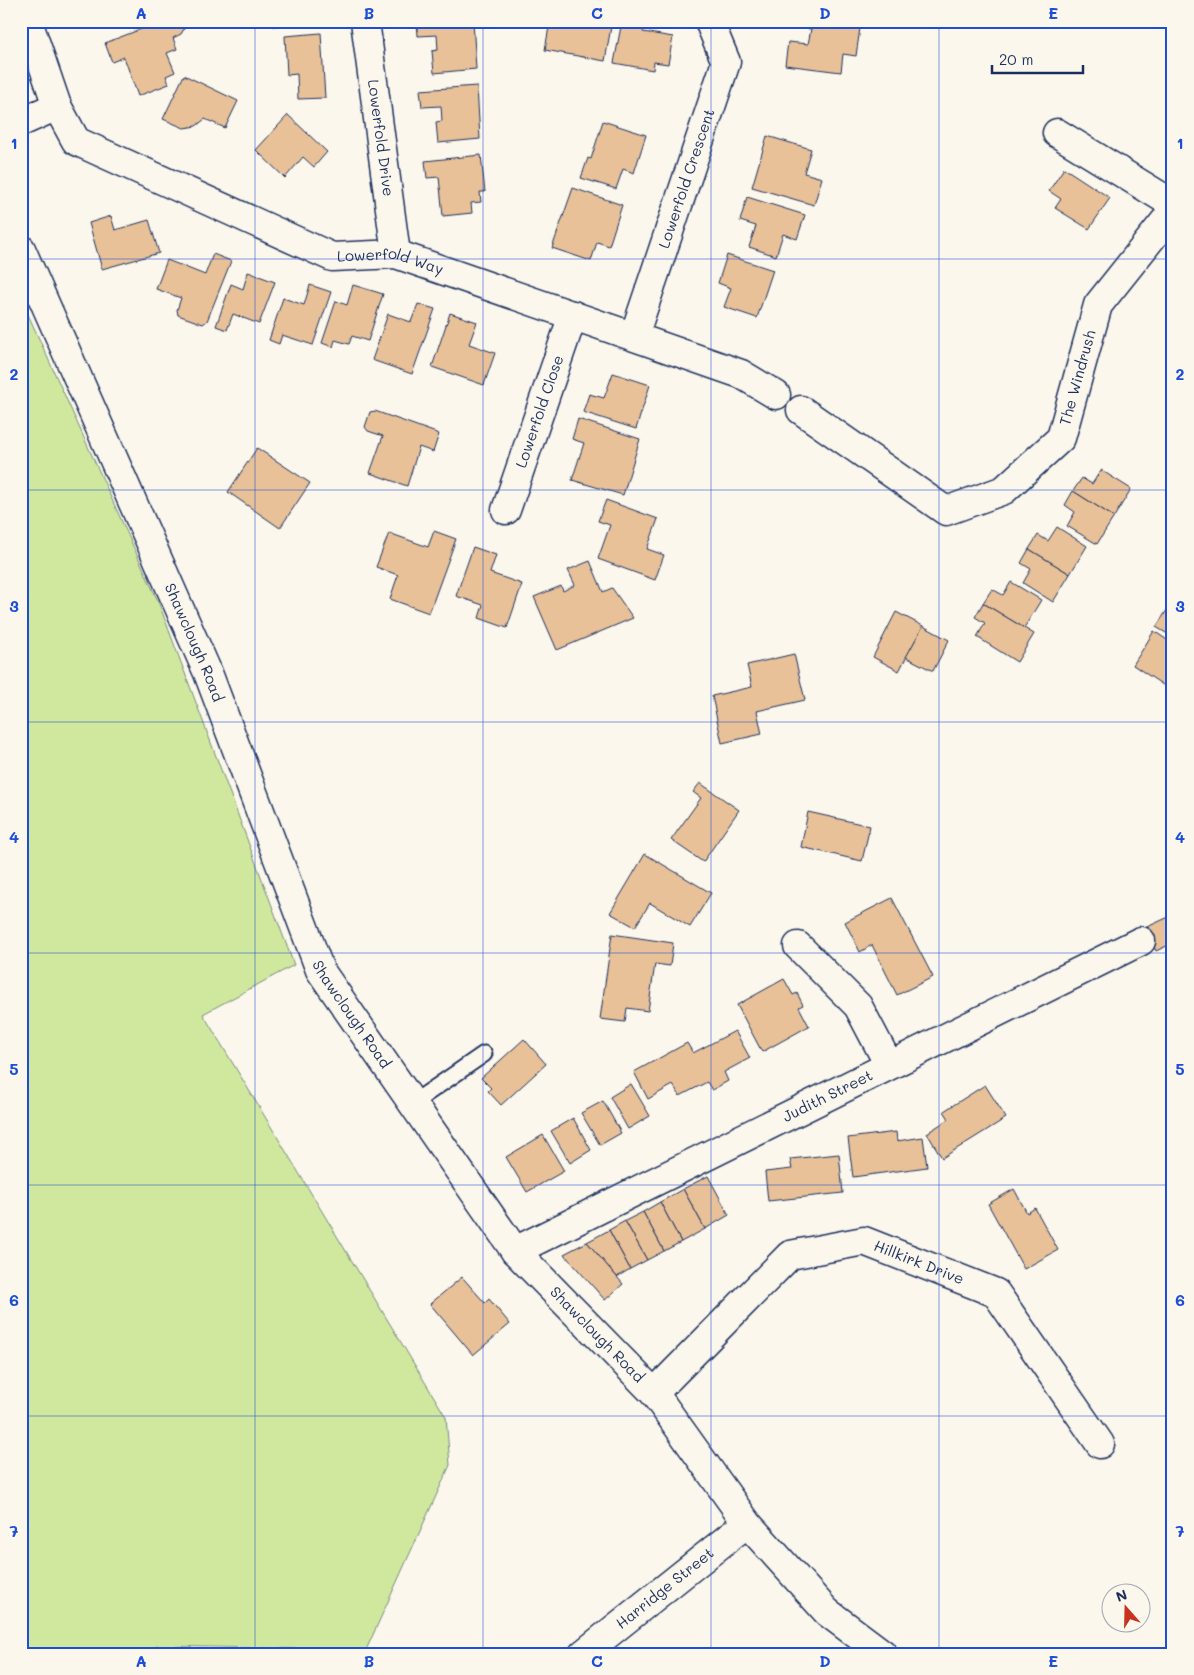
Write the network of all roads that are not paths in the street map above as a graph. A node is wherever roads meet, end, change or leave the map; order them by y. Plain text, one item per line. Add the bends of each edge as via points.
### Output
1 (28, 21) edge
2 (365, 21) edge
3 (709, 21) edge
4 (57, 106) junction
5 (21, 122) edge
6 (1056, 133) dead end
7 (1173, 204) edge
8 (1173, 211) edge
9 (21, 248) edge
10 (396, 254) junction
11 (573, 315) junction
12 (634, 336) junction
13 (776, 395) dead end
14 (801, 410) dead end
15 (506, 510) dead end
16 (1141, 940) dead end
17 (798, 946) dead end
18 (484, 1054) dead end
19 (888, 1065) junction
20 (413, 1103) junction
21 (515, 1251) junction
22 (654, 1393) junction
23 (1100, 1444) dead end
24 (748, 1523) junction
25 (584, 1654) edge
26 (883, 1654) edge

1 - 4 street, Lowerfold Way
2 - 10 street, Lowerfold Drive
3 - 12 street, Lowerfold Crescent via 726,62
4 - 5 street
4 - 10 street, Lowerfold Way via 76,141 332,257
6 - 7 street
8 - 14 street, The Windrush via 1098,305 1061,438 1004,490 946,511
9 - 20 street, Shawclough Road via 208,674 320,970
10 - 11 street, Lowerfold Way
11 - 12 street, Lowerfold Way
11 - 15 street, Lowerfold Close
12 - 13 street, Lowerfold Way via 741,374
16 - 19 street, Judith Street
17 - 19 street via 858,1006
18 - 20 lane
19 - 21 street, Judith Street
20 - 21 street, Shawclough Road
21 - 22 street, Shawclough Road
22 - 23 street, Hillkirk Drive via 790,1255 864,1241 996,1293
22 - 24 street, Shawclough Road
24 - 25 street, Harridge Street
24 - 26 street, Shawclough Road via 827,1612

